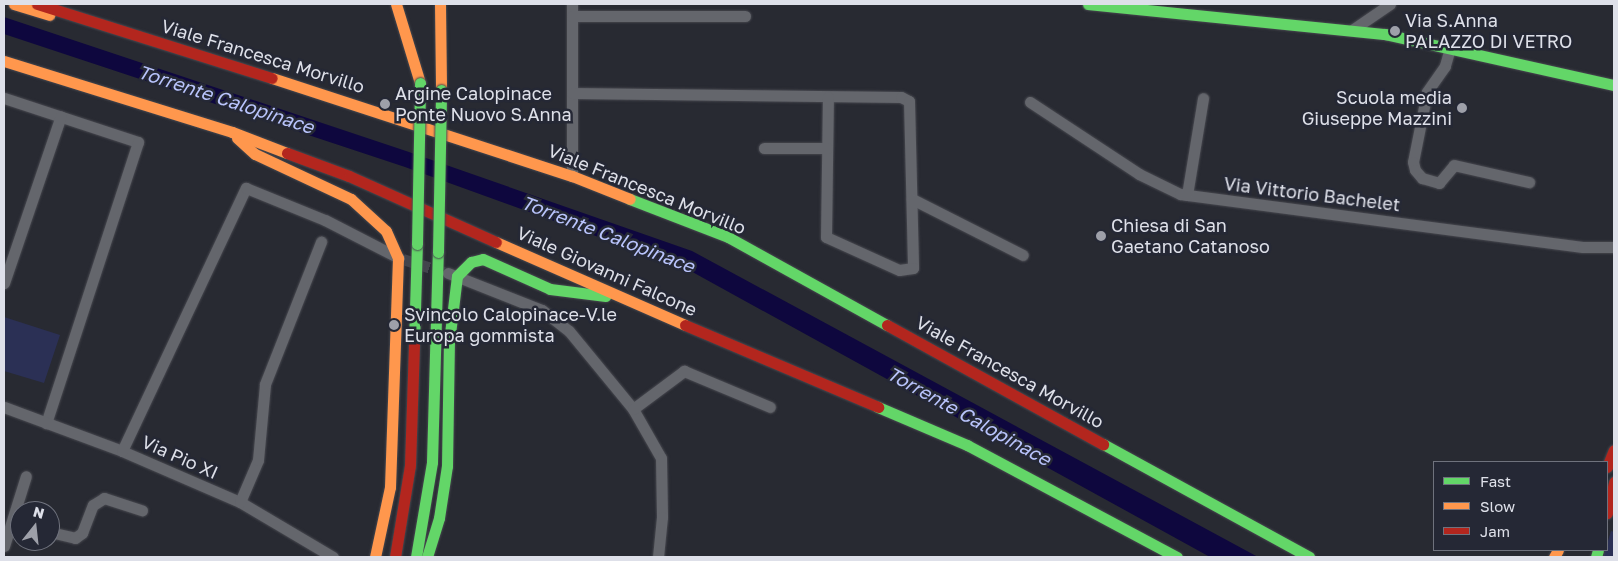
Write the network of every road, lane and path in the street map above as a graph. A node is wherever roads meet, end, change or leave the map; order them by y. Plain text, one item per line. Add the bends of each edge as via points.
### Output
1 (14, 4) edge
2 (37, 4) edge
3 (63, 4) edge
4 (396, 4) edge
5 (440, 4) edge
6 (572, 4) edge
7 (1088, 4) edge
8 (1200, 4) edge
9 (1390, 4) edge
10 (572, 16) junction
11 (745, 16) dead end
12 (1199, 16) junction
13 (91, 22) junction
14 (1352, 30) junction
15 (1450, 48) junction
16 (4, 61) edge
17 (1614, 85) edge
18 (572, 93) junction
19 (828, 97) junction
20 (4, 98) edge
21 (1203, 98) dead end
22 (1030, 102) dead end
23 (60, 116) junction
24 (232, 132) junction
25 (764, 148) dead end
26 (827, 148) junction
27 (572, 176) junction
28 (1529, 182) dead end
29 (1187, 195) junction
30 (912, 199) junction
31 (321, 242) dead end
32 (1614, 247) edge
33 (1023, 255) dead end
34 (400, 258) junction
35 (452, 274) junction
36 (4, 283) edge
37 (620, 297) junction
38 (4, 407) edge
39 (770, 407) dead end
40 (633, 409) junction
41 (46, 423) junction
42 (1614, 450) edge
43 (122, 451) junction
44 (1608, 465) edge
45 (26, 476) dead end
46 (1614, 482) edge
47 (20, 501) edge
48 (240, 502) junction
49 (1608, 509) edge
50 (142, 510) dead end
51 (10, 534) edge
52 (60, 534) edge
53 (4, 546) edge
54 (333, 557) edge
55 (375, 557) edge
56 (395, 557) edge
57 (416, 557) edge
58 (427, 557) edge
59 (658, 557) edge
60 (1177, 557) edge
61 (1309, 557) edge

1 - 13 main road via 66,21
2 - 13 main road, Viale Francesca Morvillo
3 - 13 main road
4 - 56 main road, bridge via 420,83 410,465
5 - 57 main road, bridge via 441,90 432,462
6 - 10 street
7 - 12 main road
8 - 12 street
9 - 14 street
10 - 11 street
10 - 18 street
12 - 14 main road
13 - 27 main road, Viale Francesca Morvillo via 386,113
14 - 15 main road
15 - 17 main road
15 - 28 street via 1445,66 1427,92 1413,162 1415,170 1422,178 1439,183 1454,165
16 - 24 main road, Viale Giovanni Falcone
18 - 19 street
18 - 27 street
19 - 26 street
19 - 30 street via 901,97 909,101
20 - 23 street
21 - 29 street
22 - 29 street, Via Vittorio Bachelet via 1139,174
23 - 36 street
23 - 41 street via 138,142
24 - 34 main road via 255,154 327,186 358,205 386,231
24 - 37 main road, Viale Giovanni Falcone via 350,176
25 - 26 street
26 - 30 street via 826,237 899,270 913,268
27 - 61 main road, Viale Francesca Morvillo via 728,237
29 - 32 street, Via Vittorio Bachelet via 1583,247
30 - 33 street
31 - 48 street via 266,384 258,460
34 - 43 street via 326,220 246,188
34 - 55 main road via 390,487
35 - 37 main road via 471,262 483,259 550,289
35 - 40 street via 542,310 570,331
35 - 58 main road via 447,466
37 - 60 main road, Viale Giovanni Falcone via 967,445
38 - 41 street, Via Pio XI
39 - 40 street via 684,371
40 - 59 street via 661,458 662,518
41 - 43 street, Via Pio XI
42 - 44 main road
43 - 48 street, Via Pio XI
45 - 47 street
46 - 49 main road
48 - 54 street, Via Pio XI
50 - 52 street via 104,498 93,505 82,533 76,538
51 - 53 street

